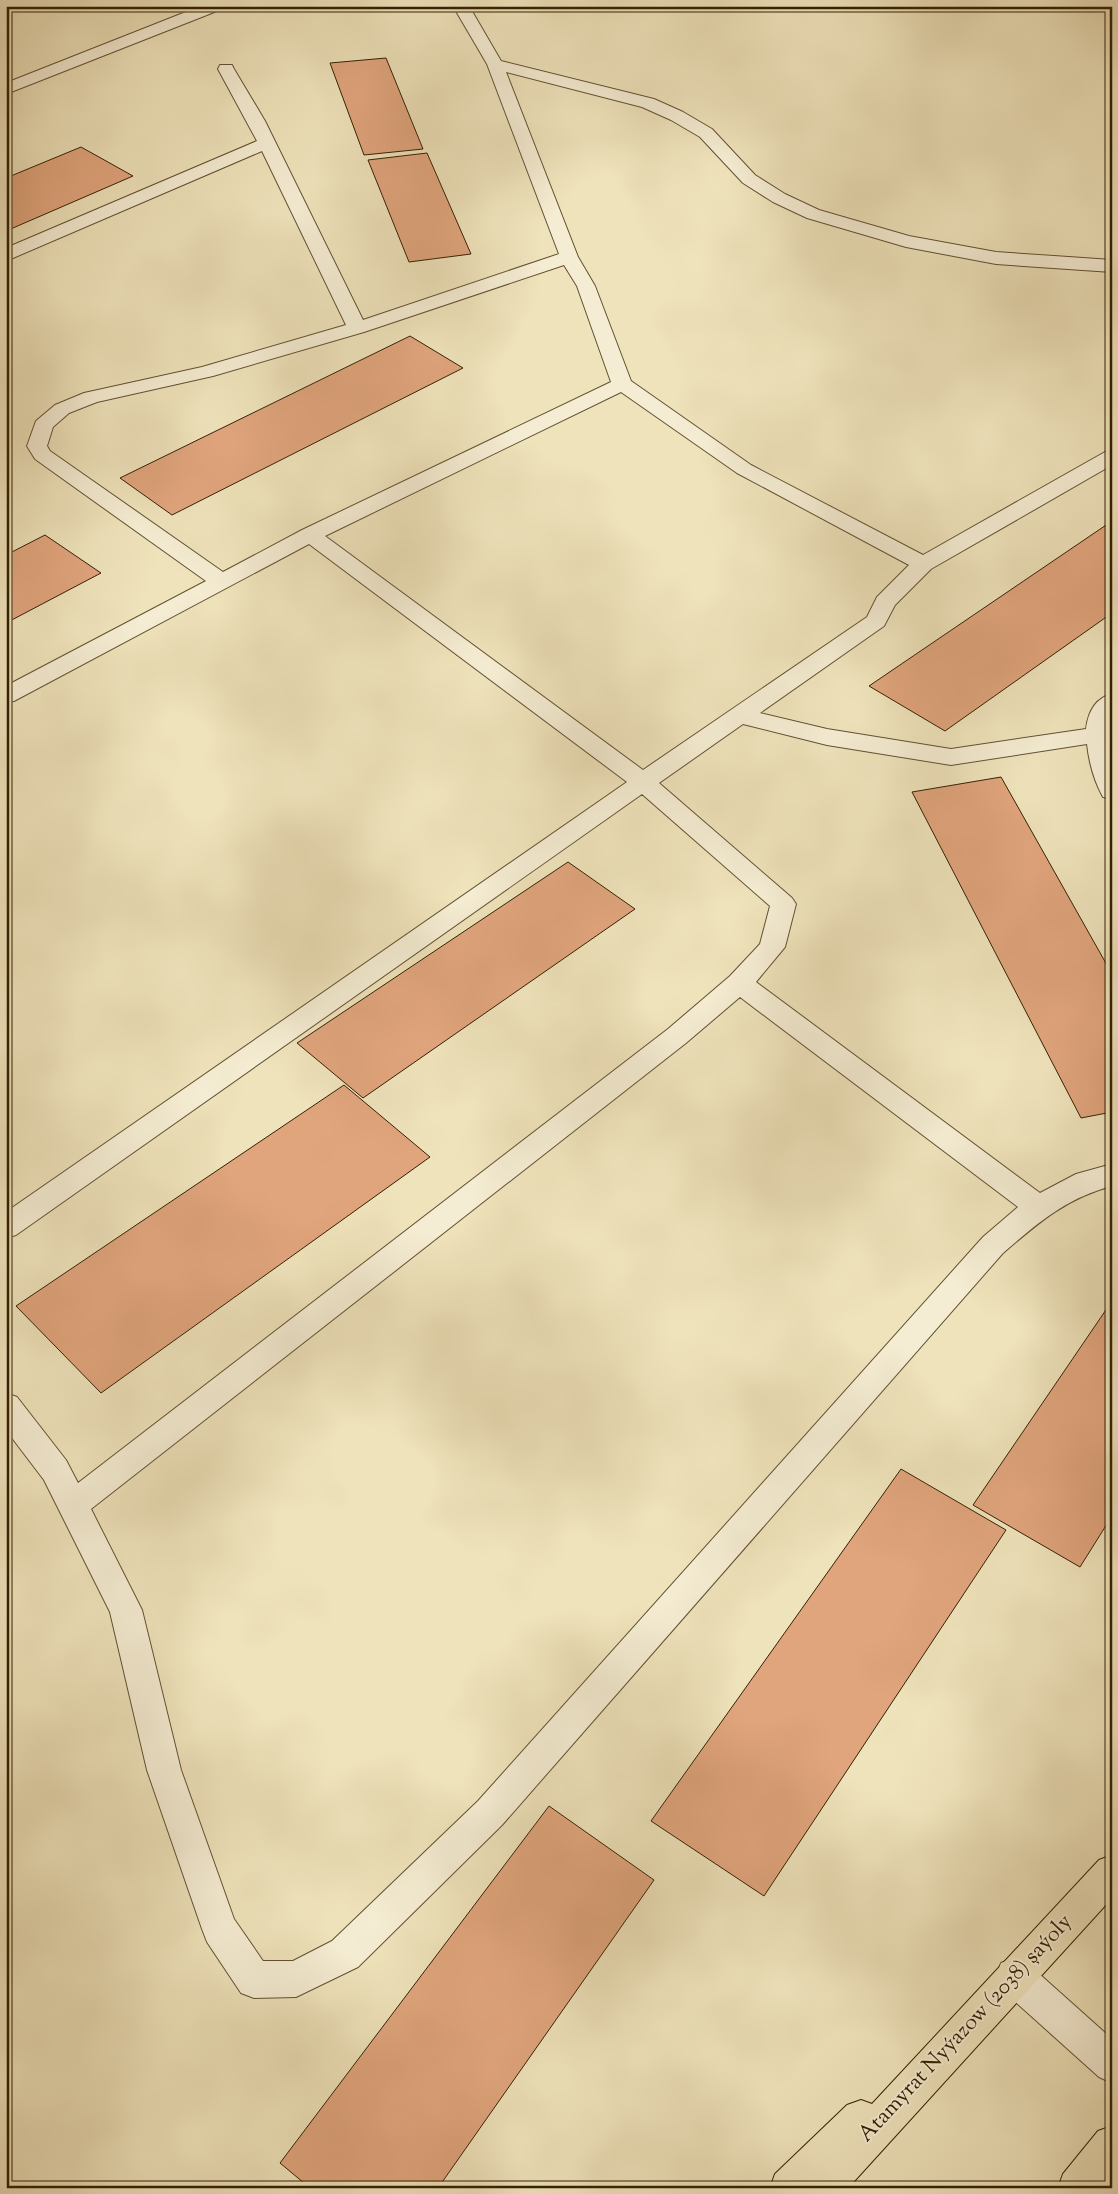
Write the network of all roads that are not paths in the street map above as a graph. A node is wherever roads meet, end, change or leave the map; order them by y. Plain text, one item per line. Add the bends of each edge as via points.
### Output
1 (216, 6) edge
2 (461, 6) edge
3 (495, 64) junction
4 (226, 69) dead end
5 (6, 89) edge
6 (267, 143) junction
7 (6, 255) edge
8 (570, 257) junction
9 (1112, 266) edge
10 (357, 328) junction
11 (622, 384) junction
12 (1112, 456) edge
13 (310, 535) junction
14 (923, 564) junction
15 (222, 582) junction
16 (6, 696) edge
17 (1112, 701) edge
18 (740, 716) junction
19 (1097, 735) junction
20 (643, 782) junction
21 (1112, 791) edge
22 (739, 983) junction
23 (1112, 1175) edge
24 (1038, 1207) junction
25 (6, 1227) edge
26 (6, 1406) edge
27 (72, 1506) junction
28 (1112, 1872) edge
29 (1014, 1976) junction
30 (1112, 2064) edge
31 (1112, 2145) edge
32 (789, 2188) edge
33 (821, 2188) edge
34 (1077, 2188) edge

1 - 5 street
2 - 3 street
3 - 8 street
3 - 9 street via 648,103 677,116 706,133 749,179 778,198 813,214 906,241 996,258
4 - 6 street
6 - 7 street
6 - 10 street
8 - 10 street
8 - 11 street via 586,286
10 - 15 street via 206,372 91,397 62,409 43,425 36,446 42,455
11 - 13 street
11 - 14 street via 744,469
12 - 14 street
13 - 15 street
13 - 20 street
14 - 18 street via 885,602 876,621
15 - 16 street
17 - 19 street via 1103,710
18 - 19 street via 827,737 951,757
18 - 20 street
19 - 21 street
20 - 22 street via 783,904 772,947
20 - 25 street
22 - 24 street
22 - 27 street via 677,1036
23 - 24 street via 1086,1182
24 - 27 street via 994,1246 490,1813 345,1954 296,1979 254,1980 220,1929 164,1770 126,1610
26 - 27 street via 54,1470
28 - 29 main road, Atamyrat Nyýazow (2038) şaýoly
29 - 30 street
29 - 32 main road
29 - 33 main road, Atamyrat Nyýazow (2038) şaýoly
31 - 34 main road

